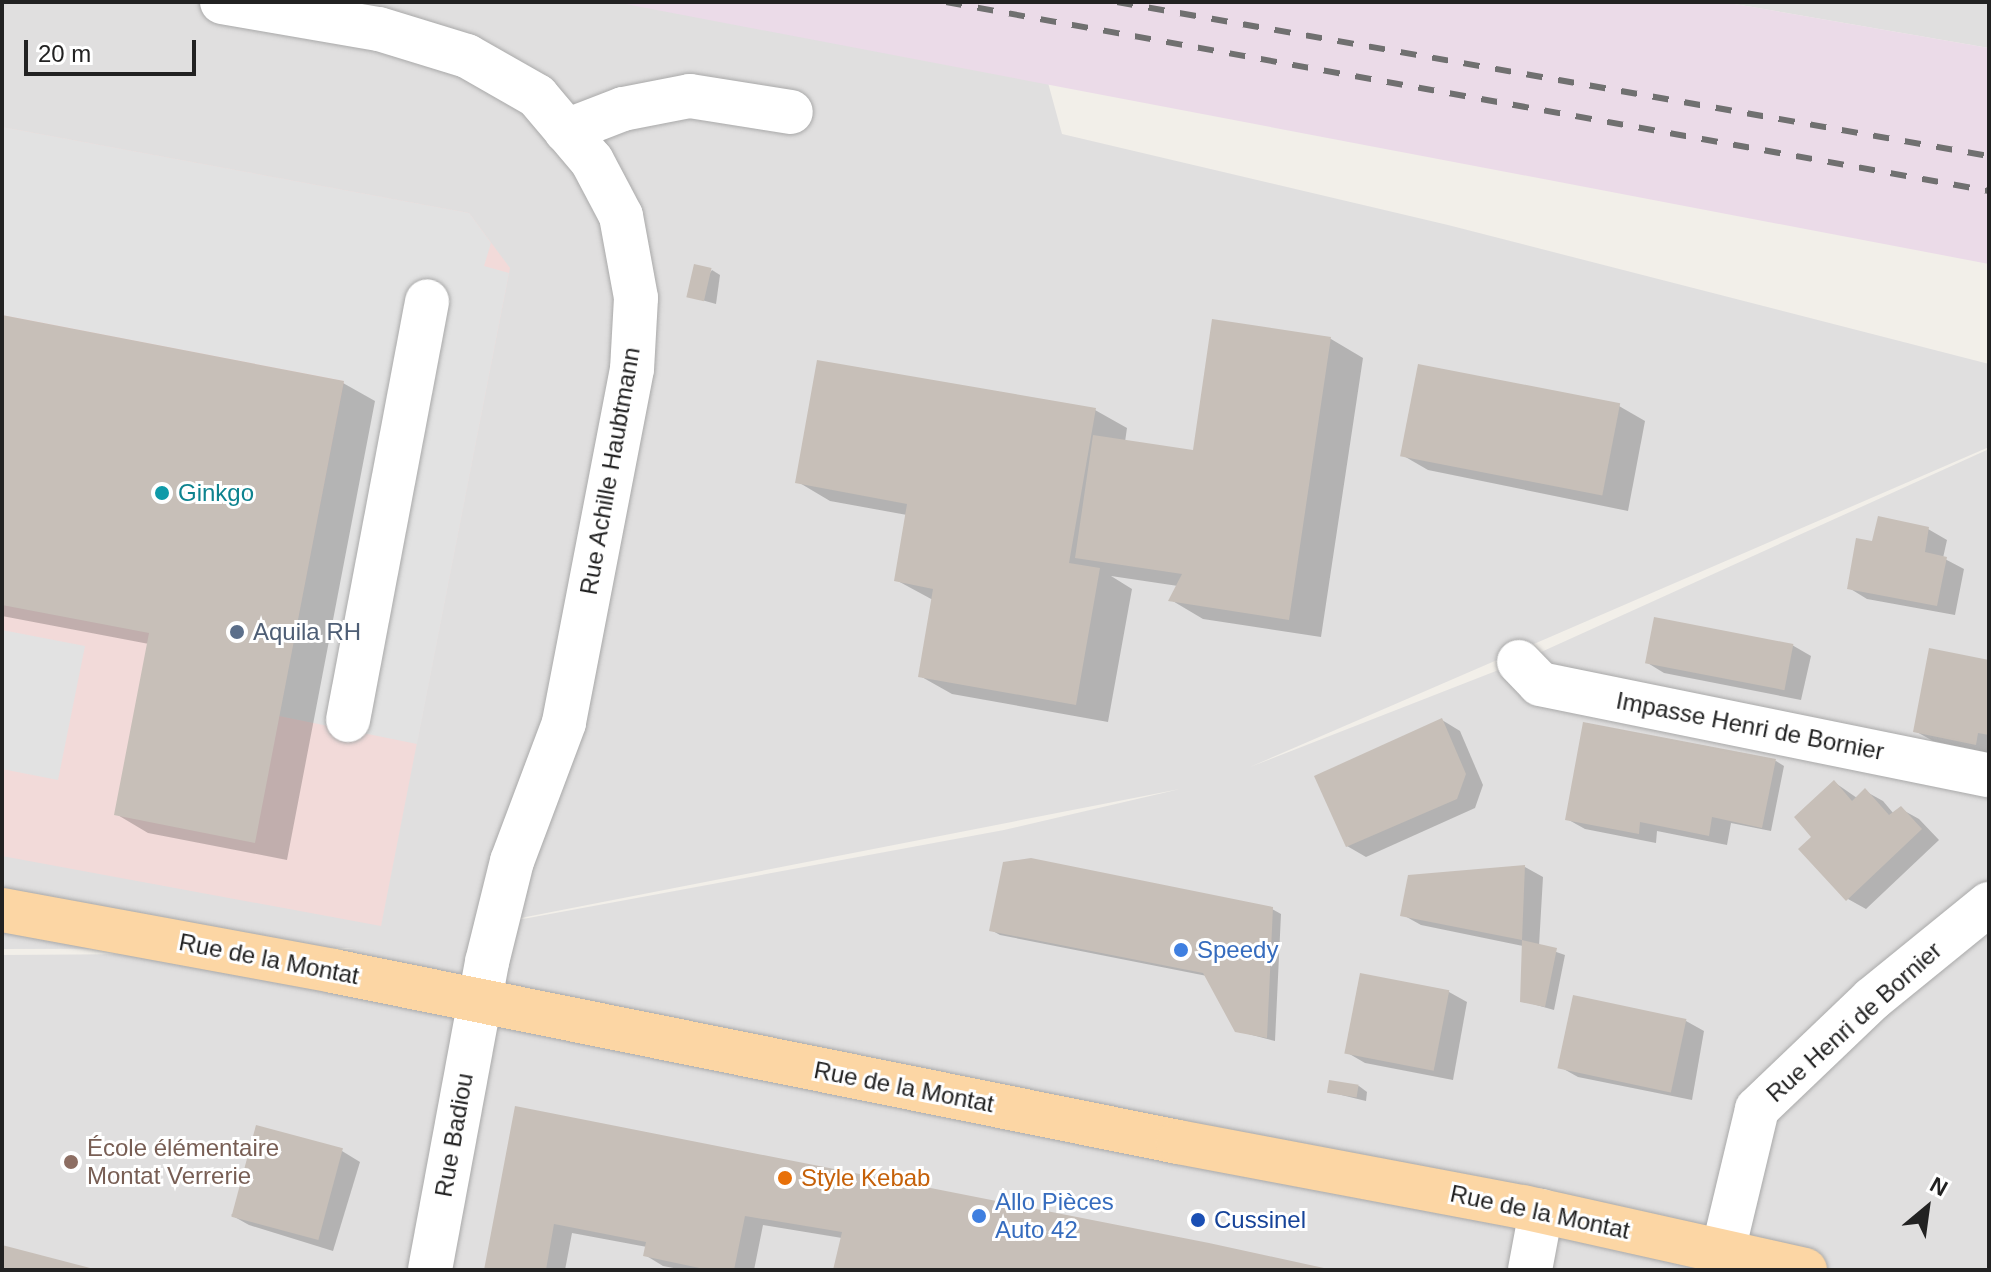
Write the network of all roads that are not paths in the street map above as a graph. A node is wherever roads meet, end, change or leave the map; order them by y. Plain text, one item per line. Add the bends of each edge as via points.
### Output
1 (222, 2) edge
2 (791, 112) dead end
3 (566, 131) junction
4 (427, 301) dead end
5 (1519, 662) dead end
6 (348, 720) dead end
7 (1989, 775) edge
8 (1989, 904) edge
9 (2, 910) edge
10 (479, 1001) junction
11 (1541, 1211) junction
12 (1723, 1251) junction
13 (430, 1270) edge
14 (1530, 1270) edge
15 (1805, 1270) edge

1 - 3 street, Rue Achille Haubtmann via 379,29 467,56 537,96
2 - 3 street via 690,96 623,109
3 - 10 street, Rue Achille Haubtmann via 592,161 621,216 636,298 632,369 564,723 512,861
4 - 6 street
5 - 7 street, Impasse Henri de Bornier via 1540,684
8 - 12 street, Rue Henri de Bornier via 1872,999 1757,1109
9 - 10 main road, Rue de la Montat
10 - 11 main road, Rue de la Montat
10 - 13 street, Rue Badiou
11 - 12 main road, Rue de la Montat
11 - 14 street
12 - 15 main road, Rue de la Montat

